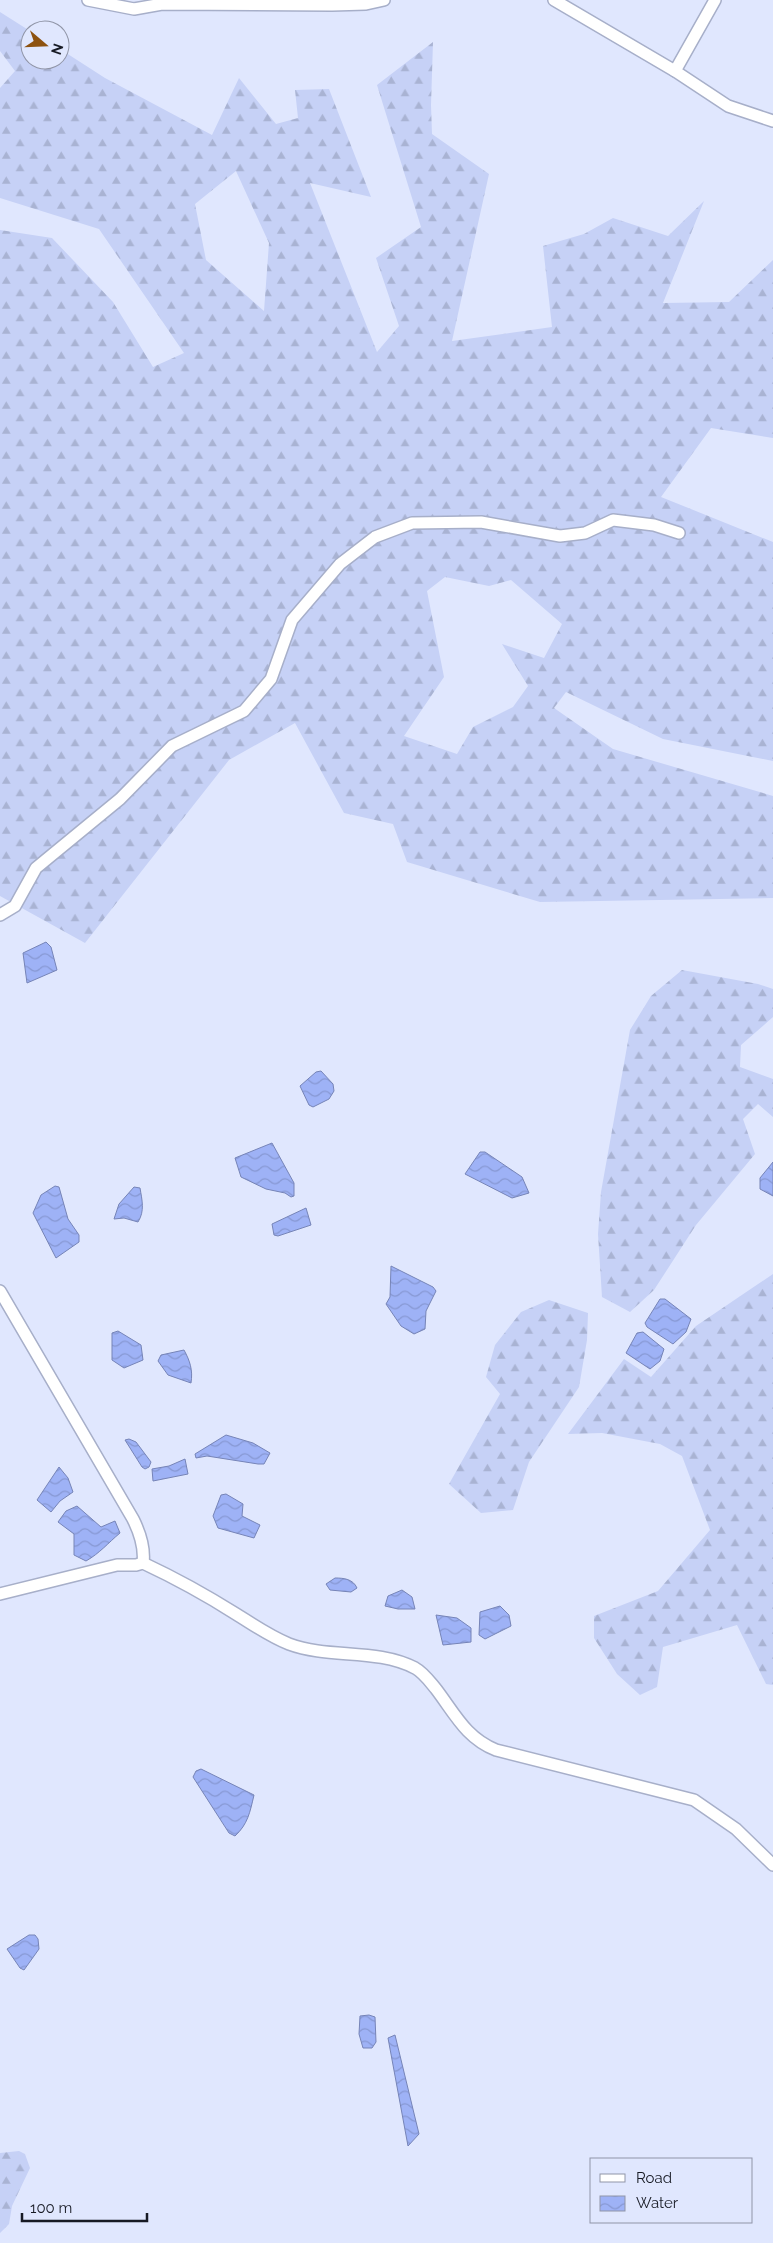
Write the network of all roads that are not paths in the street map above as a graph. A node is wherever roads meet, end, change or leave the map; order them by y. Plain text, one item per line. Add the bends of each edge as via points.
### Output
1 (88, 0) edge
2 (384, 0) edge
3 (554, 0) edge
4 (715, 0) edge
5 (250, 2) edge
6 (675, 71) junction
7 (773, 122) edge
8 (679, 533) dead end
9 (0, 915) edge
10 (0, 1291) edge
11 (143, 1563) junction
12 (0, 1594) edge
13 (773, 1865) edge

1 - 5 street via 134,8 162,4
2 - 5 street via 332,5
3 - 6 street
4 - 6 street
6 - 7 street via 728,106
8 - 9 street via 654,525 612,520 585,533 560,536 481,522 412,523 375,537 340,564 292,620 272,679 244,711 172,746 120,799 36,868 15,906
10 - 11 street via 133,1519 140,1533
11 - 12 street via 117,1565
11 - 13 street via 172,1576 266,1634 290,1644 309,1650 389,1659 417,1669 428,1678 468,1733 481,1744 694,1800 736,1829

